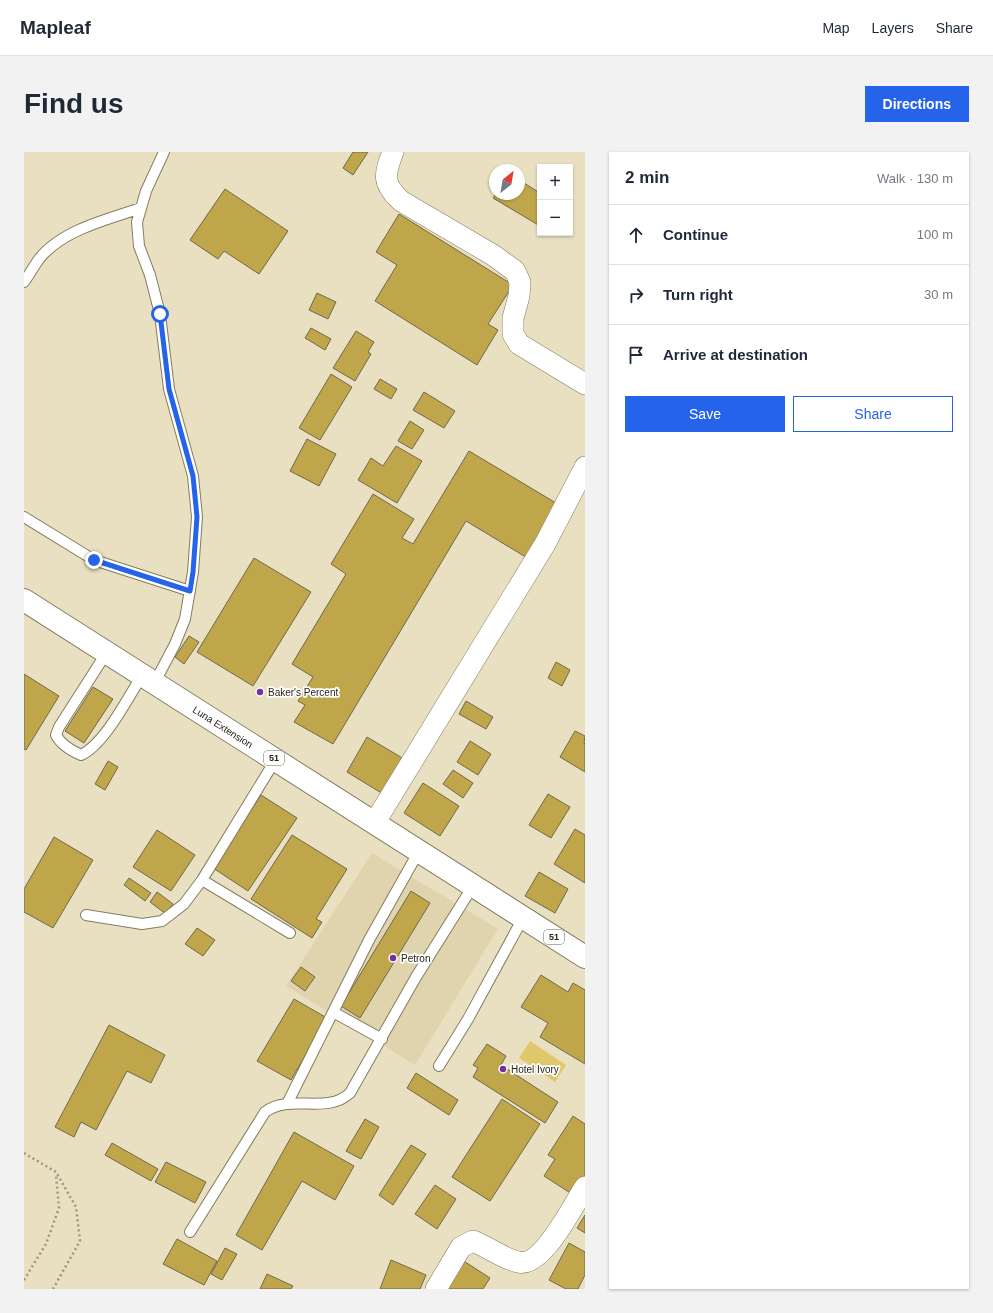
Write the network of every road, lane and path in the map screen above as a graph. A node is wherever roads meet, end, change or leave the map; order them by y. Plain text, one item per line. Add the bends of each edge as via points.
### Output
1 (164, 152) edge
2 (393, 152) edge
3 (141, 208) junction
4 (24, 282) edge
5 (585, 384) edge
6 (585, 467) edge
7 (24, 517) edge
8 (190, 591) junction
9 (24, 600) edge
10 (107, 652) junction
11 (149, 678) junction
12 (276, 759) junction
13 (375, 822) junction
14 (418, 851) junction
15 (202, 880) junction
16 (473, 886) junction
17 (86, 915) dead end
18 (523, 918) junction
19 (290, 933) dead end
20 (585, 957) edge
21 (333, 1012) junction
22 (382, 1039) junction
23 (439, 1066) dead end
24 (287, 1104) junction
25 (24, 1153) edge
26 (56, 1172) junction
27 (585, 1186) edge
28 (190, 1232) dead end
29 (24, 1280) edge
30 (53, 1289) edge
31 (436, 1289) edge

1 - 3 lane
2 - 5 street via 386,177 390,190 401,201 493,255 515,271 520,282 513,318 513,334 519,344
3 - 4 lane via 92,224 66,236 40,258
3 - 8 lane via 138,222 139,246 160,314 169,389 193,476 197,517
6 - 13 street via 545,544
7 - 8 lane via 94,560
8 - 11 lane via 180,631
9 - 10 highway, Luna Extension / 51
10 - 11 highway, Luna Extension / 51
10 - 11 lane via 56,735 74,752 81,755 91,750
11 - 12 highway, Luna Extension / 51
12 - 13 highway, Luna Extension / 51
12 - 15 lane
13 - 14 highway, Luna Extension / 51
14 - 16 highway, Luna Extension / 51
14 - 21 lane
15 - 17 lane via 184,904 162,921 142,924
15 - 19 lane
16 - 18 highway, Luna Extension / 51
16 - 22 lane via 416,977
18 - 20 highway, 51
18 - 23 lane via 468,1019
21 - 22 lane
21 - 24 lane
22 - 24 lane via 344,1100 333,1103
24 - 28 lane via 272,1106 259,1119
25 - 26 path
26 - 29 path via 59,1208 46,1244
26 - 30 path via 76,1207 80,1241
27 - 31 street via 539,1256 519,1263 473,1241 461,1247

